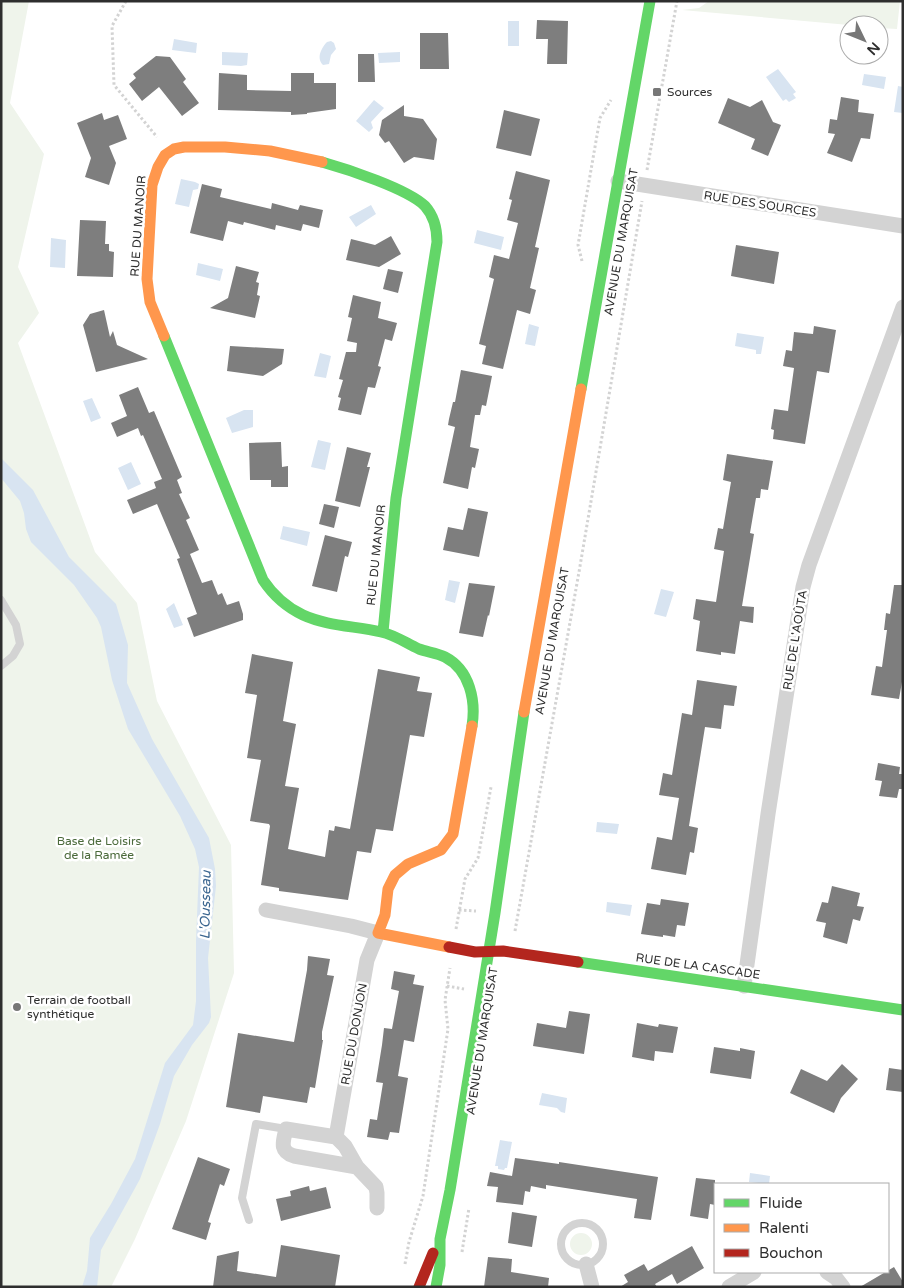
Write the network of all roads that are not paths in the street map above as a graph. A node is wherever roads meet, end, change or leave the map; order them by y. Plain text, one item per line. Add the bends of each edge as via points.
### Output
1 (650, 1) edge
2 (618, 182) junction
3 (903, 226) edge
4 (903, 307) edge
5 (1, 600) edge
6 (383, 632) junction
7 (1, 666) edge
8 (266, 910) dead end
9 (378, 933) junction
10 (488, 951) junction
11 (744, 986) junction
12 (903, 1010) edge
13 (286, 1129) junction
14 (336, 1137) junction
15 (357, 1168) junction
16 (377, 1208) dead end
17 (249, 1220) dead end
18 (440, 1239) junction
19 (586, 1264) junction
20 (752, 1273) edge
21 (828, 1273) edge
22 (419, 1287) edge
23 (436, 1287) edge
24 (592, 1287) edge
25 (729, 1287) edge
26 (843, 1287) edge

1 - 2 street, AVENUE DU MARQUISAT
2 - 3 street, RUE DES SOURCES
2 - 10 street, AVENUE DU MARQUISAT via 525,711
4 - 11 street, RUE DE L'AOÛTA via 804,587
5 - 7 lane via 16,625 20,644 13,656
6 - 6 street, RUE DU MANOIR via 396,498 437,242 431,215 421,202 405,193 330,164 296,155 237,147 178,148 162,159 155,170 152,185 147,278 150,302 263,580 280,600 303,615
6 - 9 street, RUE DU MANOIR via 454,662 469,682 474,706 453,834 437,853 409,863 395,875 388,887 385,915
8 - 9 street
9 - 10 street via 467,951
9 - 14 street, RUE DU DONJON via 367,960
10 - 11 street, RUE DE LA CASCADE
10 - 18 street, AVENUE DU MARQUISAT
11 - 12 street, RUE DE LA CASCADE
13 - 14 street
13 - 15 street via 282,1146 288,1154
13 - 17 lane via 256,1124 242,1198
14 - 15 street
15 - 16 street via 376,1188
18 - 22 street, AVENUE DU MARQUISAT
18 - 23 street, AVENUE DU MARQUISAT
19 - 19 lane via 599,1255 603,1239 594,1226 578,1223 564,1232 561,1248 570,1261
19 - 24 street
20 - 25 street
21 - 26 street

